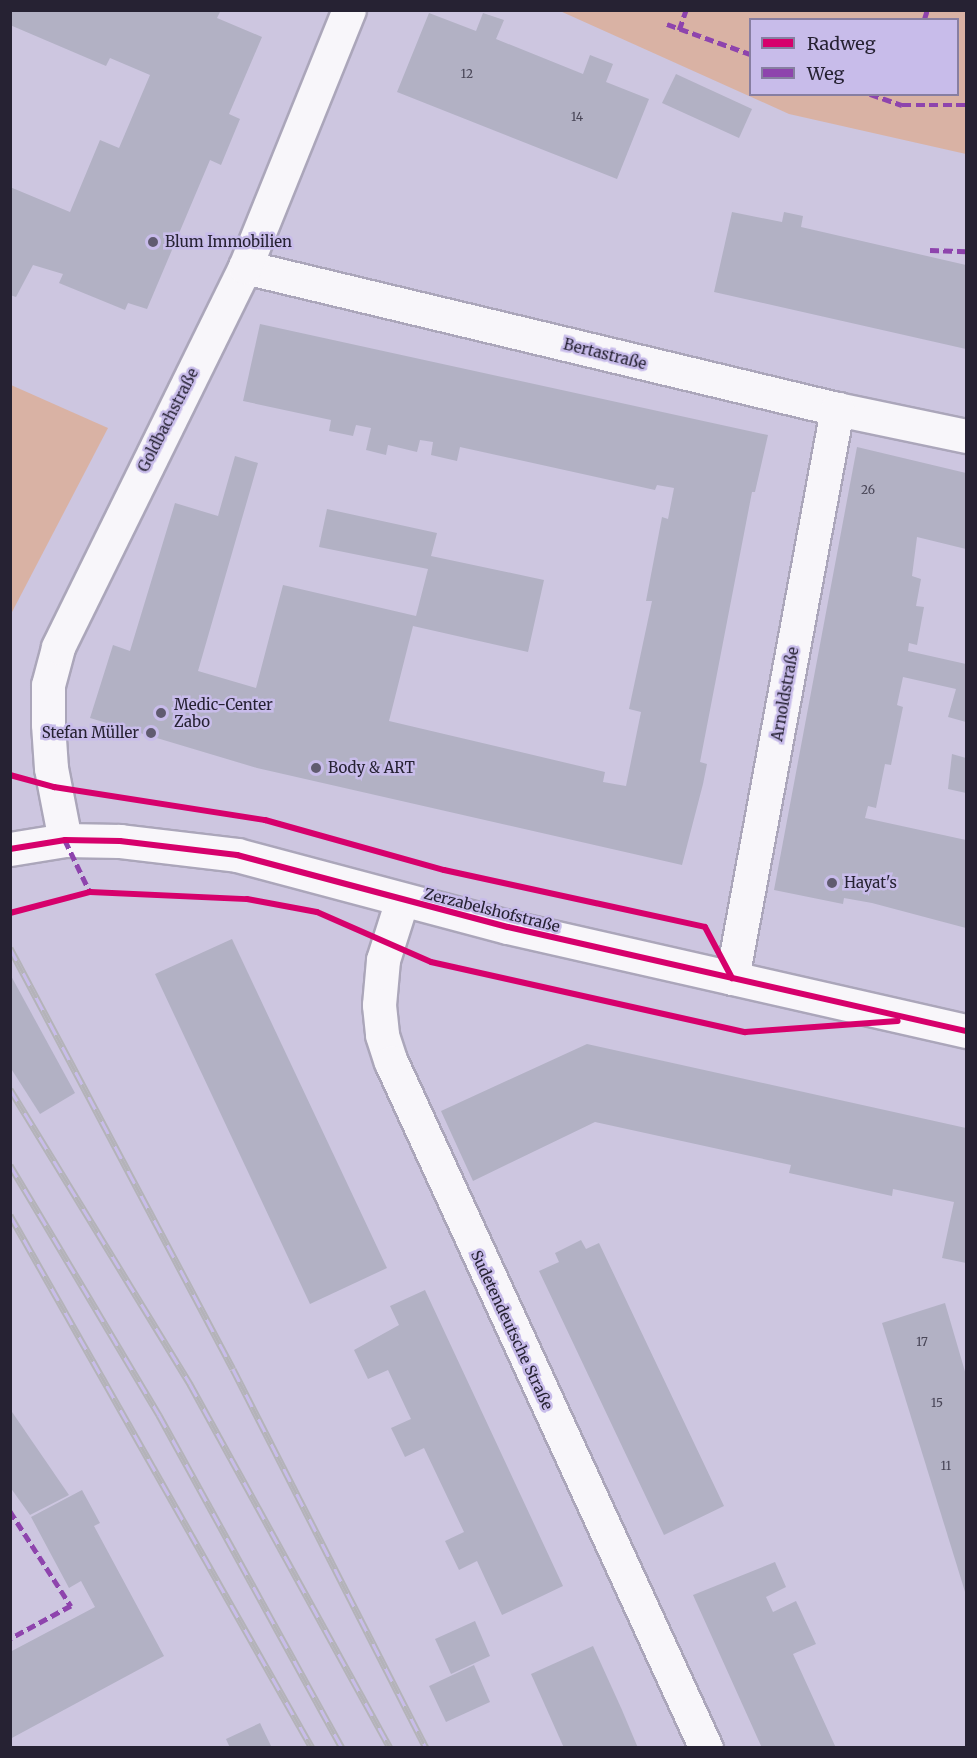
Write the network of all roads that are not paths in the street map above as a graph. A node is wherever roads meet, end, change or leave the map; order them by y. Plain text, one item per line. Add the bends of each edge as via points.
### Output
1 (349, 10) edge
2 (245, 267) junction
3 (837, 410) junction
4 (966, 436) edge
5 (65, 840) junction
6 (10, 849) edge
7 (402, 900) junction
8 (732, 978) junction
9 (966, 1031) edge
10 (706, 1748) edge

1 - 2 street, Goldbachstraße
2 - 3 street, Bertastraße
2 - 5 street, Goldbachstraße via 58,647 48,686 48,724 51,768
3 - 4 street, Bertastraße
3 - 8 street, Arnoldstraße
5 - 6 street, Zerzabelshofstraße
5 - 7 street, Zerzabelshofstraße via 180,845 237,855
7 - 8 street, Zerzabelshofstraße
7 - 10 street, Sudetendeutsche Straße via 382,960 379,1005 382,1035 391,1062
8 - 9 street, Zerzabelshofstraße

